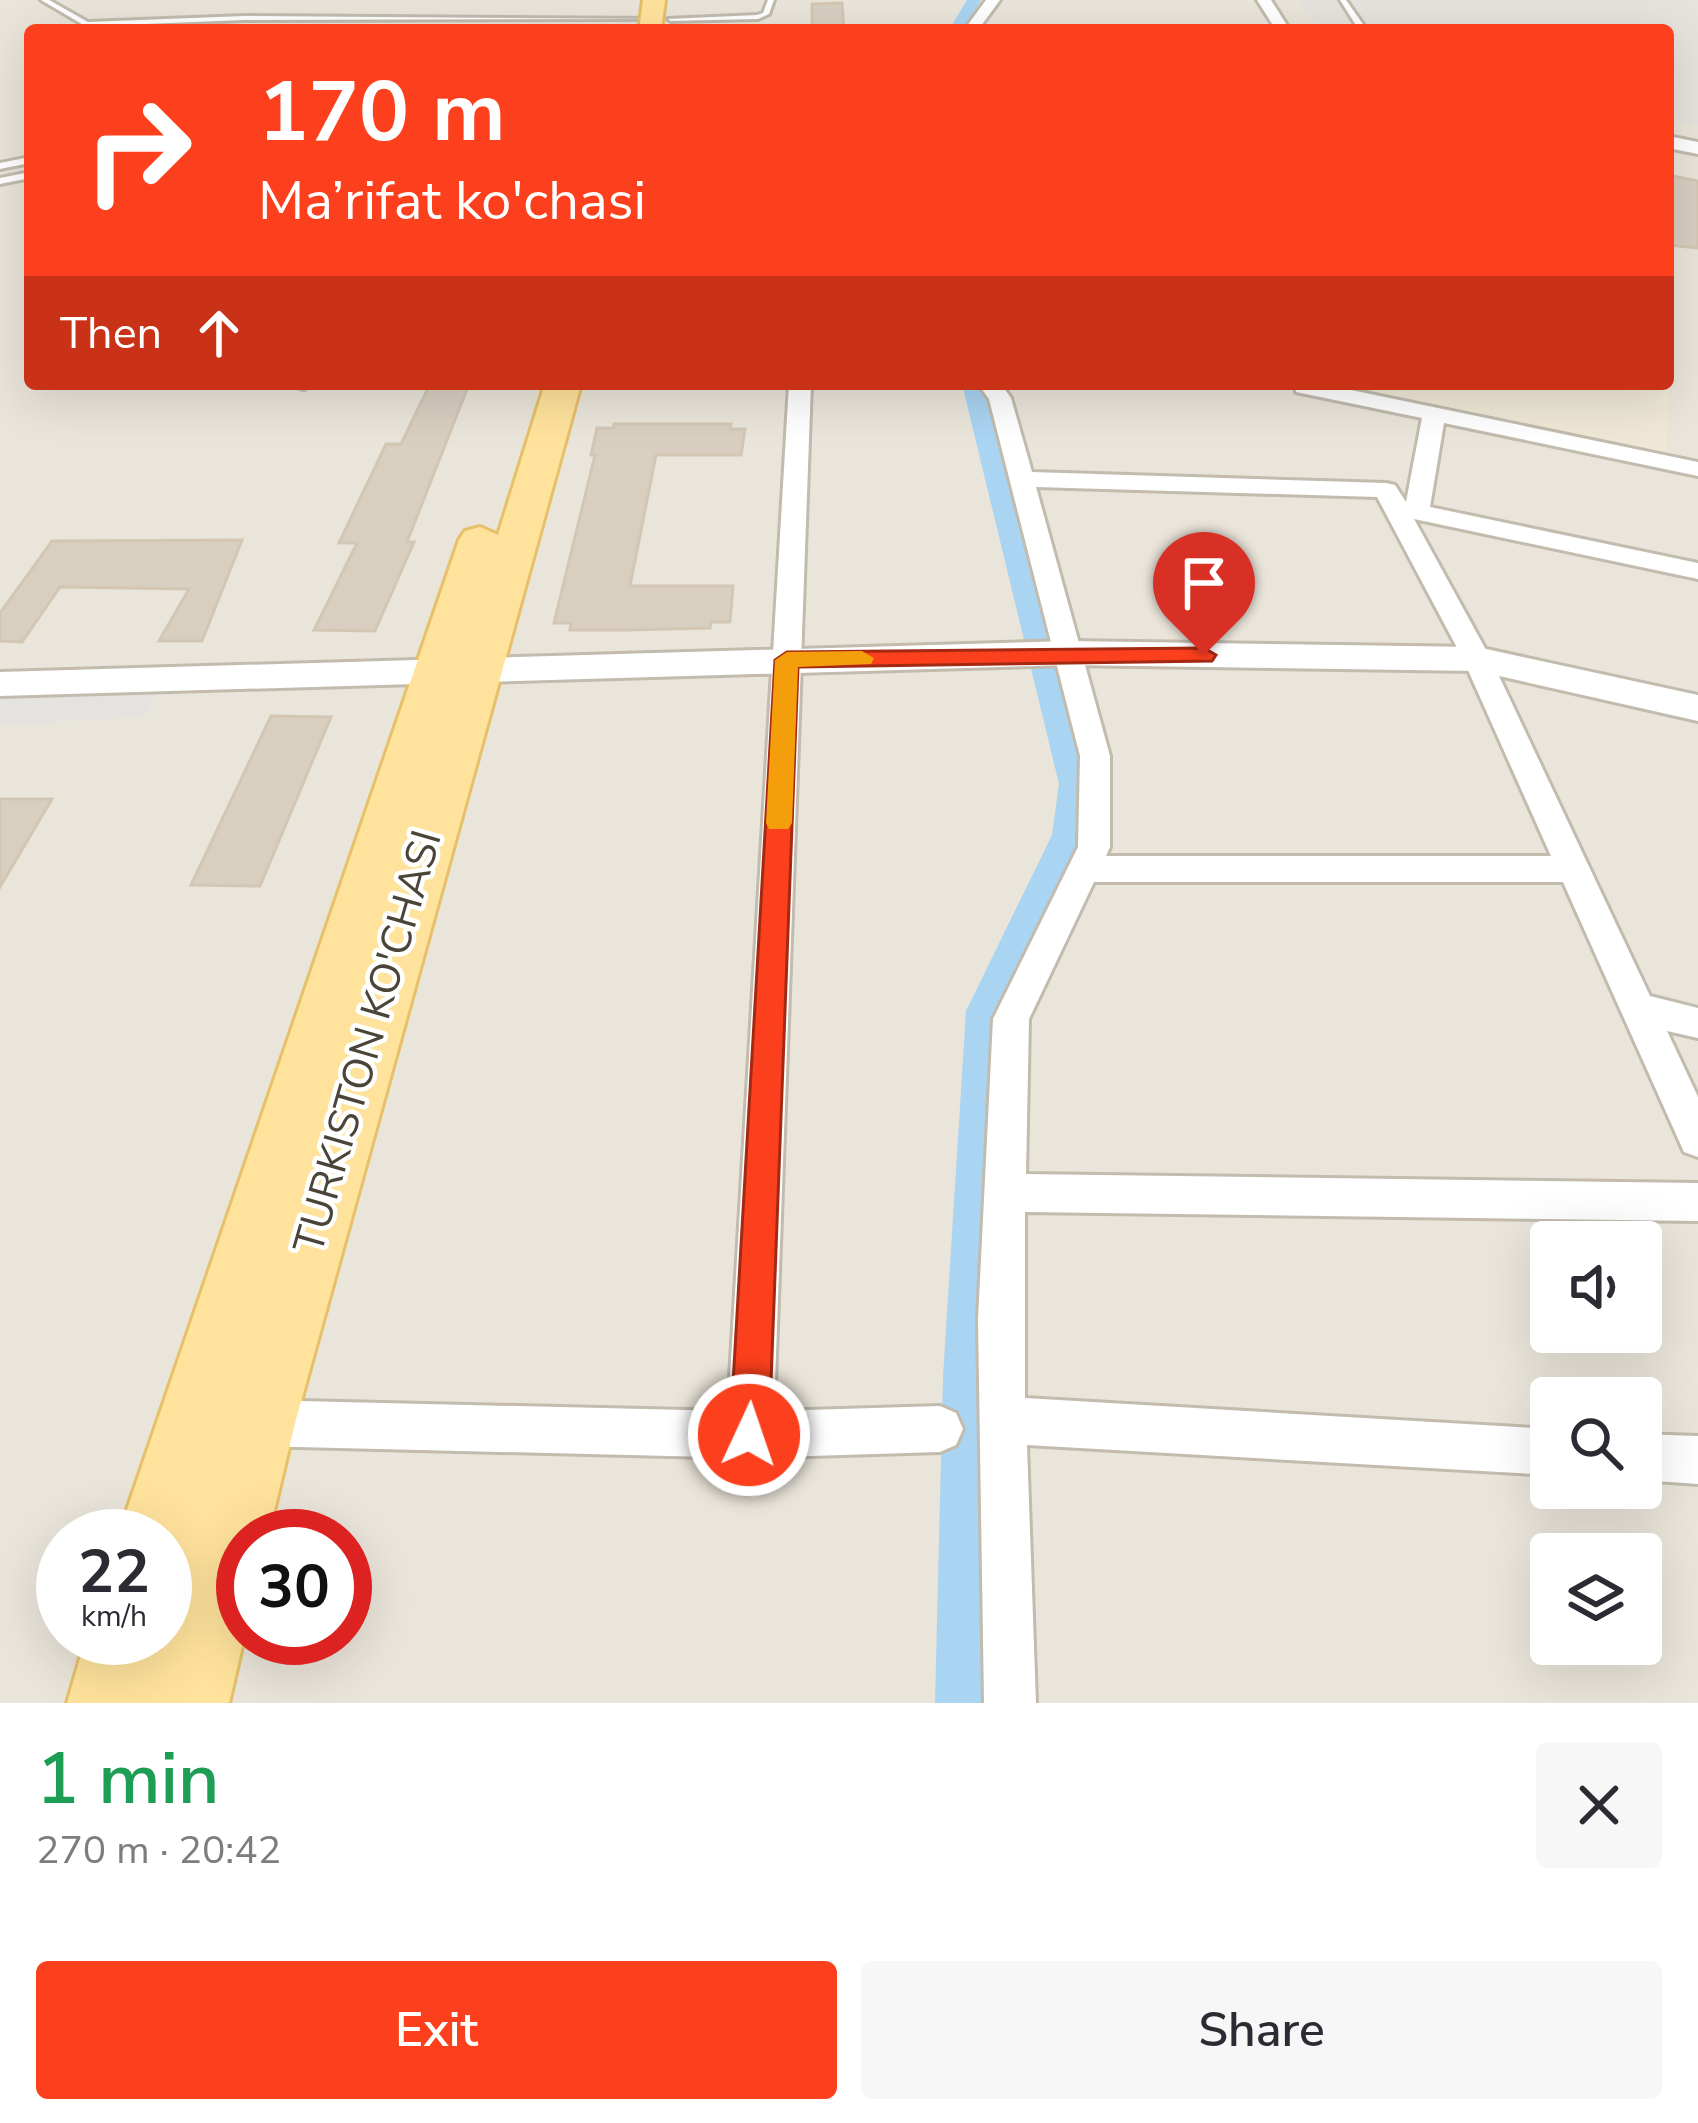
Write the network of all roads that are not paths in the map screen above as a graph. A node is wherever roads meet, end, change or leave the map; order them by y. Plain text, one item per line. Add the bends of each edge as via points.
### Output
1 (44, 0) edge
2 (769, 1) edge
3 (653, 19) edge
4 (288, 20) junction
5 (358, 20) junction
6 (451, 20) junction
7 (87, 24) edge
8 (176, 24) edge
9 (284, 24) edge
10 (355, 24) edge
11 (449, 24) edge
12 (529, 24) edge
13 (566, 24) edge
14 (530, 390) edge
15 (561, 390) edge
16 (800, 390) edge
17 (994, 390) edge
18 (1314, 390) edge
19 (1435, 414) junction
20 (1698, 469) edge
21 (1022, 479) junction
22 (1406, 509) junction
23 (1698, 571) edge
24 (1068, 653) junction
25 (1477, 658) junction
26 (787, 660) junction
27 (457, 671) junction
28 (0, 684) edge
29 (1698, 708) edge
30 (1084, 868) junction
31 (1573, 868) junction
32 (1637, 1008) junction
33 (1698, 1023) edge
34 (1698, 1139) edge
35 (1005, 1193) junction
36 (1698, 1202) edge
37 (1002, 1420) junction
38 (256, 1423) junction
39 (940, 1429) dead end
40 (749, 1435) junction
41 (1530, 1451) edge
42 (1662, 1458) edge
43 (1698, 1460) edge
44 (167, 1509) edge
45 (121, 1665) edge
46 (110, 1703) edge
47 (186, 1703) edge
48 (1010, 1703) edge

1 - 7 lane
2 - 3 lane via 758,17
3 - 13 lane
4 - 5 lane
4 - 8 lane
4 - 9 lane
5 - 6 lane
5 - 10 lane
6 - 11 lane
6 - 12 lane
14 - 27 main road, TURKISTON KO'CHASI
15 - 27 main road, TURKISTON KO'CHASI
16 - 26 street
17 - 21 street
18 - 19 street
19 - 20 street
19 - 22 street
21 - 22 street via 1386,490
21 - 24 street
22 - 23 street
22 - 25 street
24 - 25 street
24 - 26 street
24 - 30 street via 1095,756 1094,847
25 - 29 street
25 - 31 street
26 - 27 street
26 - 40 street
27 - 28 street
27 - 38 main road, TURKISTON KO'CHASI
27 - 44 main road, TURKISTON KO'CHASI
30 - 31 street
30 - 35 street via 1011,1019
31 - 32 street
32 - 33 street
32 - 34 street
35 - 36 street
35 - 37 street
37 - 41 street
37 - 48 street
38 - 40 street
38 - 47 main road, TURKISTON KO'CHASI
39 - 40 street
42 - 43 street
45 - 46 main road

